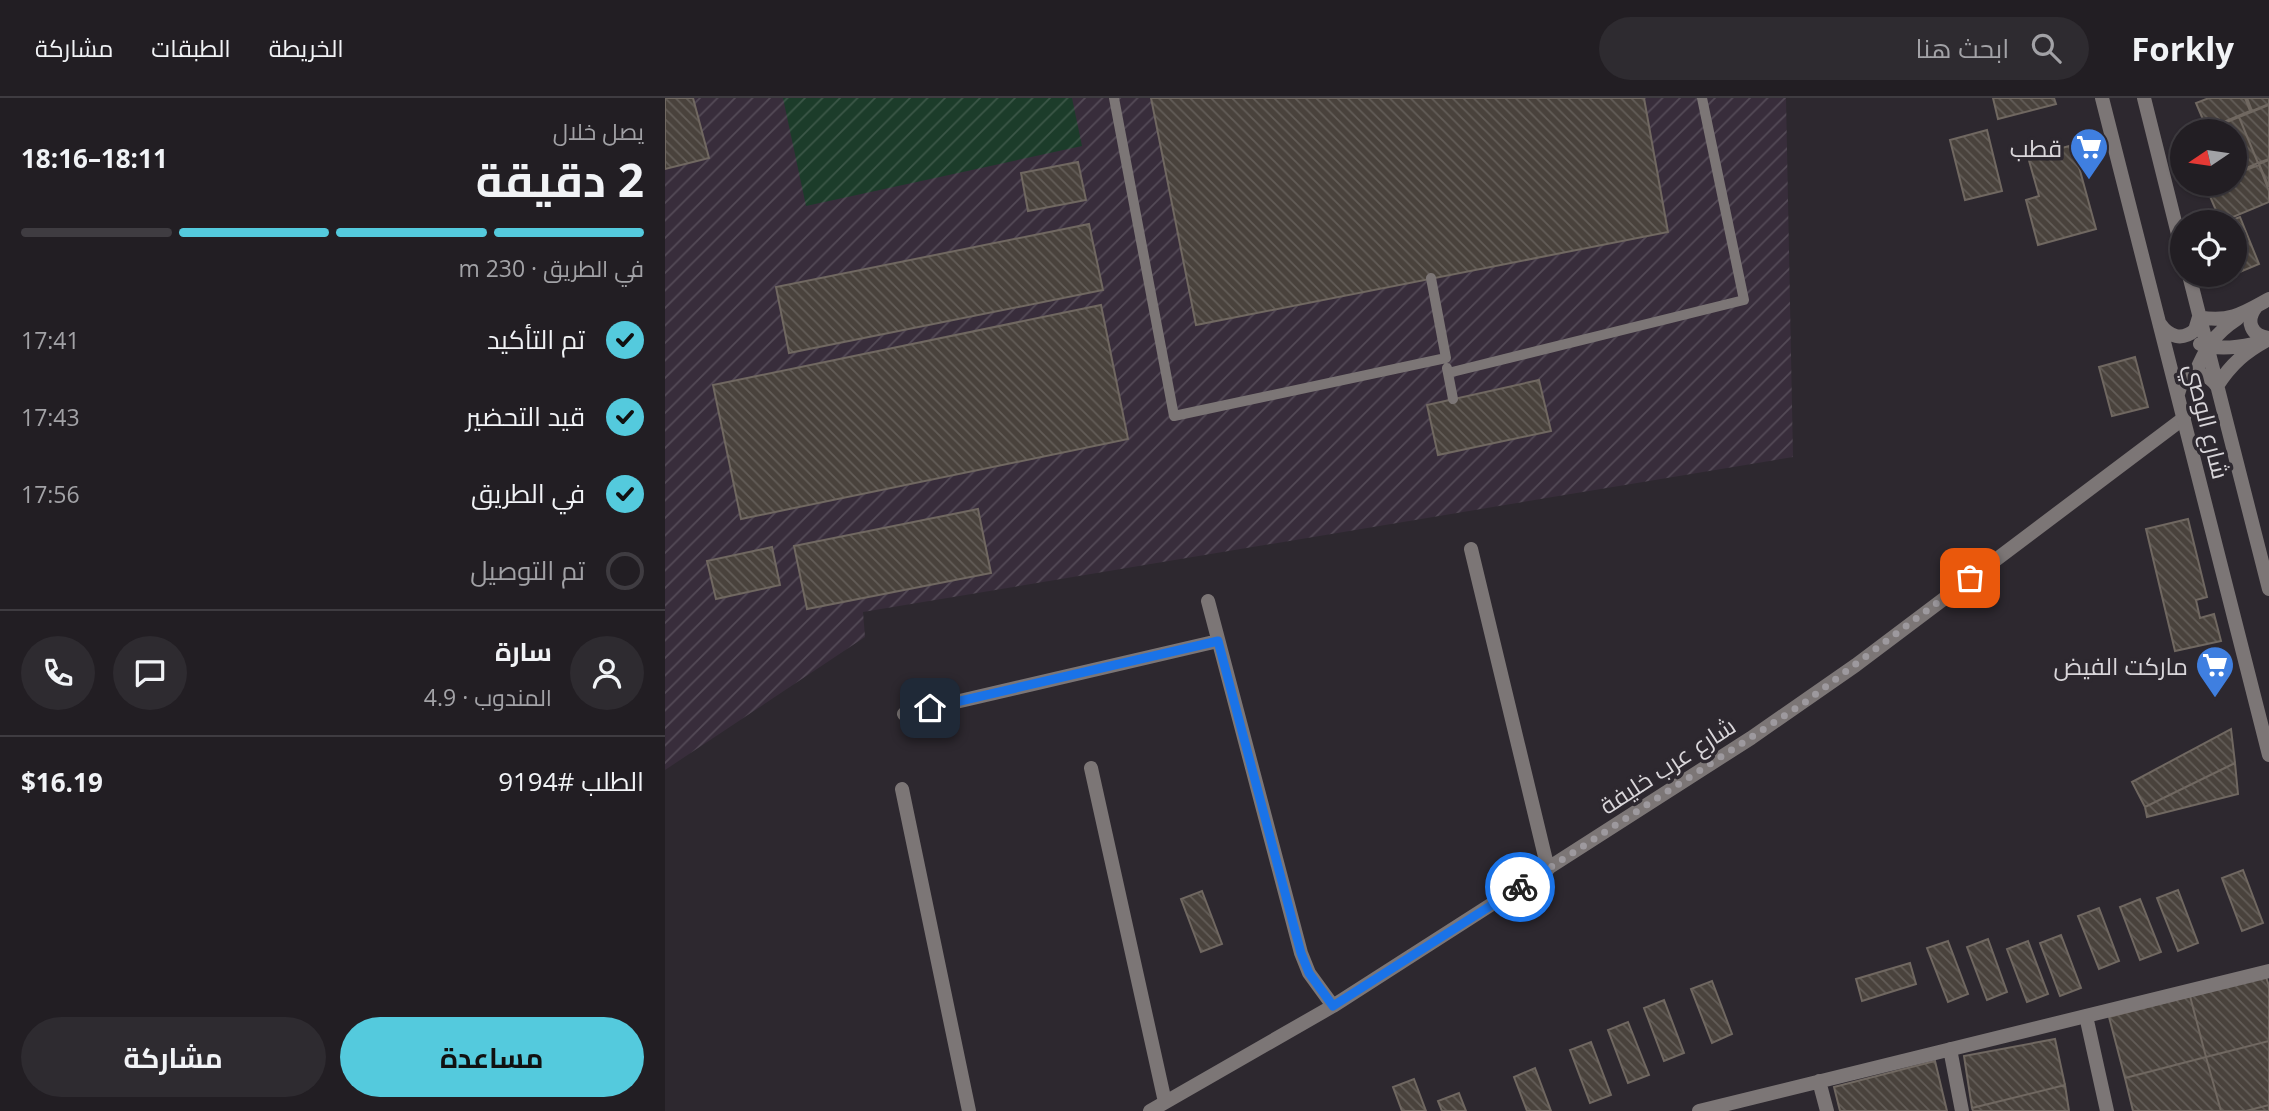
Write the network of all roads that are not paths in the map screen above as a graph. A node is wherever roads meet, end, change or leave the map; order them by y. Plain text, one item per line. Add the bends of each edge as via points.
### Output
1 (1114, 98) edge
2 (1702, 98) edge
3 (2102, 98) edge
4 (2144, 98) edge
5 (2172, 210) edge
6 (1431, 278) dead end
7 (2192, 287) edge
8 (2269, 299) edge
9 (2256, 306) junction
10 (2199, 317) junction
11 (2159, 324) junction
12 (2183, 337) junction
13 (2269, 339) edge
14 (2207, 346) junction
15 (1446, 358) junction
16 (1448, 373) junction
17 (2195, 374) junction
18 (2217, 386) junction
19 (2178, 394) junction
20 (1453, 399) dead end
21 (2183, 418) junction
22 (1471, 549) dead end
23 (2269, 589) edge
24 (1208, 601) dead end
25 (1218, 641) junction
26 (904, 714) dead end
27 (2268, 749) edge
28 (1091, 768) dead end
29 (902, 789) dead end
30 (1548, 869) junction
31 (2269, 971) edge
32 (1333, 1006) junction
33 (2086, 1016) junction
34 (1950, 1049) junction
35 (1819, 1081) junction
36 (1165, 1102) junction
37 (969, 1111) edge
38 (1150, 1111) edge
39 (1699, 1111) edge
40 (1827, 1111) edge
41 (1962, 1111) edge
42 (2107, 1111) edge

1 - 15 lane via 1174,416
2 - 16 lane via 1744,300
3 - 11 street, شارع الوصي
4 - 5 street
6 - 15 lane
7 - 10 street, شارع الوصي
8 - 9 street
9 - 10 street via 2224,320
9 - 13 street via 2249,322 2252,330
9 - 14 street via 2224,327
10 - 12 street via 2195,330
10 - 14 street, شارع الوصي
11 - 12 street via 2169,334
11 - 19 street, شارع الوصي
12 - 14 street
13 - 14 street via 2237,348
13 - 18 street via 2235,361
14 - 17 street
14 - 18 street, شارع الوصي
15 - 16 lane
16 - 20 lane
17 - 18 street via 2208,376
17 - 19 street via 2182,381
18 - 23 street, شارع الوصي
19 - 21 street, شارع الوصي
21 - 27 street, شارع الوصي
21 - 30 street, شارع عرب خليفة via 1804,703
22 - 30 street
24 - 25 street
25 - 26 street
25 - 32 street via 1301,953
28 - 36 street
29 - 37 street
30 - 32 street, شارع عرب خليفة
31 - 33 street
32 - 36 street, شارع عرب خليفة
33 - 34 street
33 - 42 street
34 - 35 street
34 - 41 street
35 - 39 street
35 - 40 street
36 - 38 street, شارع عرب خليفة

